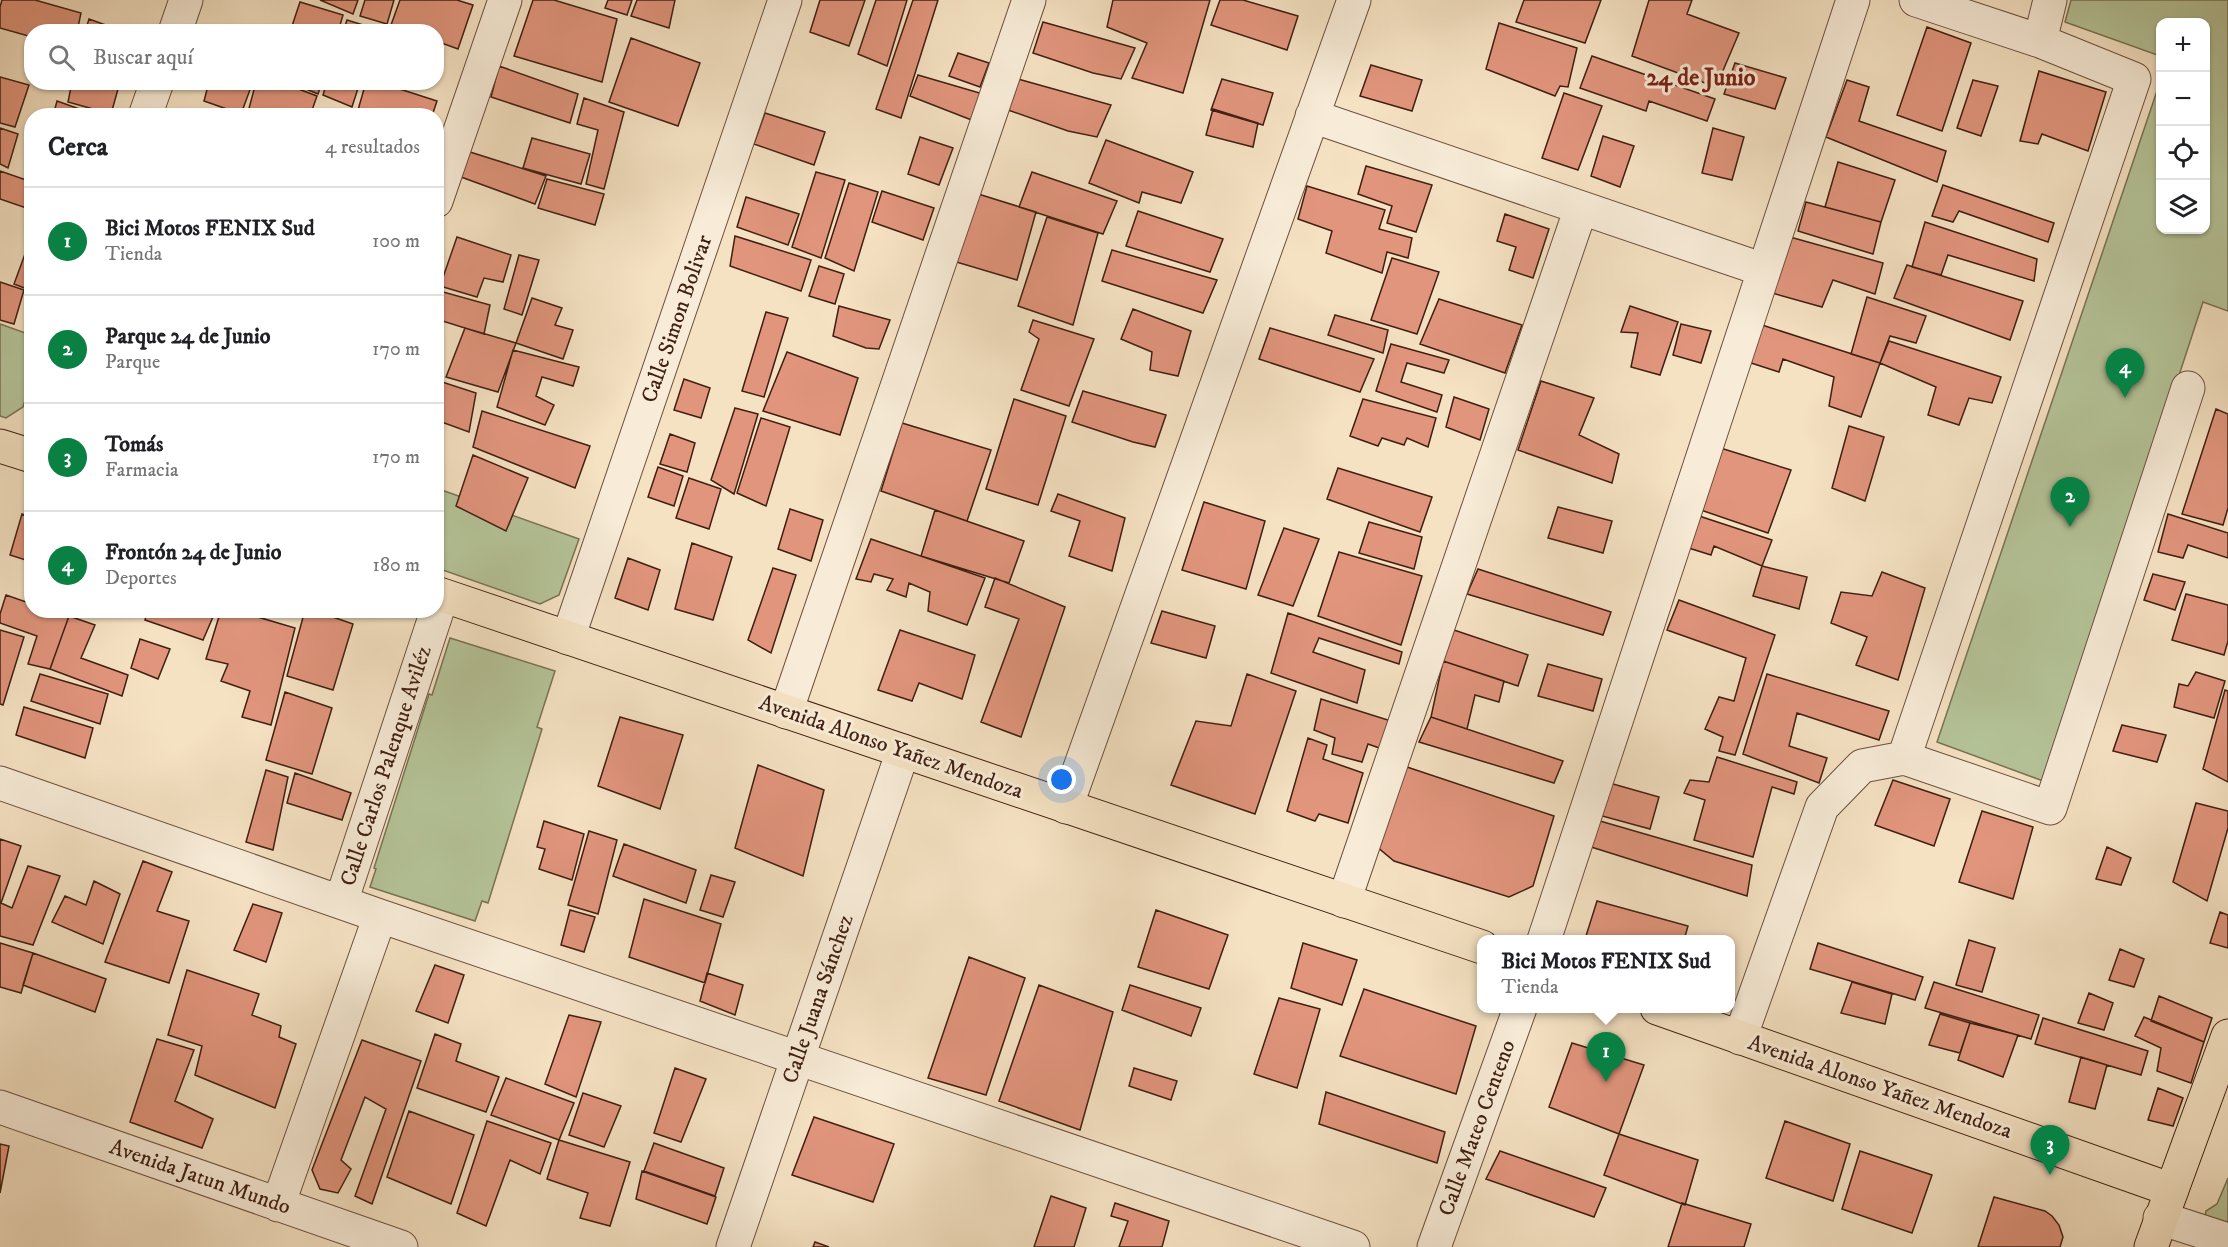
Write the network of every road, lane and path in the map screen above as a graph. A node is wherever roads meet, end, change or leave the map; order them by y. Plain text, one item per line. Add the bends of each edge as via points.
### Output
1 (186, 0) edge
2 (505, 0) edge
3 (785, 0) edge
4 (1029, 0) edge
5 (1354, 0) edge
6 (1853, 0) edge
7 (1916, 0) edge
8 (2050, 0) edge
9 (178, 24) edge
10 (2040, 41) junction
11 (154, 90) edge
12 (148, 108) edge
13 (1312, 116) junction
14 (444, 178) edge
15 (1581, 208) junction
16 (1764, 270) junction
17 (2188, 388) dead end
18 (444, 596) edge
19 (433, 618) edge
20 (568, 638) junction
21 (786, 712) junction
22 (903, 751) junction
23 (1904, 758) junction
24 (0, 783) edge
25 (1066, 807) junction
26 (1344, 901) junction
27 (341, 902) junction
28 (380, 916) junction
29 (1545, 935) edge
30 (1477, 945) edge
31 (1518, 1013) edge
32 (1671, 1013) edge
33 (2228, 1036) edge
34 (1740, 1038) junction
35 (798, 1058) junction
36 (0, 1107) edge
37 (278, 1205) junction
38 (2161, 1218) edge
39 (2228, 1240) edge
40 (401, 1247) edge
41 (733, 1247) edge
42 (1353, 1247) edge
43 (1434, 1247) edge

1 - 9 street
2 - 14 street
3 - 20 street, Calle Simon Bolivar
4 - 21 street
5 - 13 street
6 - 16 street
7 - 10 street
8 - 10 street
10 - 23 street via 2134,79
11 - 12 street
13 - 15 street
13 - 25 street
15 - 16 street
15 - 26 street
16 - 29 street
17 - 23 street via 2050,808
18 - 20 main road, Avenida Alonso Yañez Mendoza
19 - 27 street, Calle Carlos Palenque Aviléz
20 - 21 main road, Avenida Alonso Yañez Mendoza
21 - 22 main road, Avenida Alonso Yañez Mendoza
22 - 25 main road, Avenida Alonso Yañez Mendoza
22 - 35 street, Calle Juana Sánchez
23 - 34 street via 1862,766 1822,807
24 - 27 street
25 - 26 main road, Avenida Alonso Yañez Mendoza
26 - 30 main road, Avenida Alonso Yañez Mendoza
27 - 28 street
28 - 35 street
28 - 37 street, Calle Carlos Palenque Aviléz
31 - 43 street, Calle Mateo Centeno
32 - 34 main road, Avenida Alonso Yañez Mendoza
33 - 38 main road
34 - 38 main road, Avenida Alonso Yañez Mendoza
35 - 41 street, Calle Juana Sánchez
35 - 42 street
36 - 37 street, Avenida Jatun Mundo
37 - 40 street, Avenida Jatun Mundo
38 - 39 street, Avenida Alonso Yañez Mendoza

